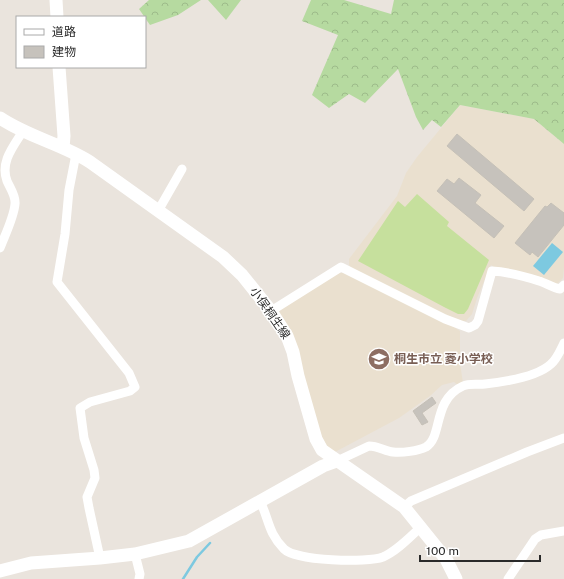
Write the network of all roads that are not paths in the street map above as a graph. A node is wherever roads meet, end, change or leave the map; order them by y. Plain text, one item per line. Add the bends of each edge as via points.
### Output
1 (56, 0) edge
2 (57, 16) edge
3 (59, 68) edge
4 (0, 118) edge
5 (23, 131) junction
6 (63, 148) junction
7 (76, 154) junction
8 (182, 169) dead end
9 (158, 211) junction
10 (0, 248) edge
11 (564, 285) edge
12 (271, 311) junction
13 (564, 344) edge
14 (564, 438) edge
15 (337, 461) junction
16 (260, 501) junction
17 (404, 506) junction
18 (421, 527) junction
19 (564, 531) edge
20 (134, 554) junction
21 (100, 558) junction
22 (0, 571) edge
23 (139, 579) edge
24 (456, 579) edge
25 (508, 579) edge

1 - 2 main road
3 - 6 main road
4 - 5 main road, 小俣桐生線
5 - 6 main road, 小俣桐生線
5 - 10 street via 4,164 15,204
6 - 7 main road, 小俣桐生線
7 - 9 main road, 小俣桐生線
7 - 21 street via 57,282 129,373 135,387 130,391 90,402 80,408 84,438 94,470 95,478 88,496 88,508
8 - 9 street
9 - 12 main road, 小俣桐生線 via 223,257 242,275
11 - 12 street via 560,289 526,276 492,272 478,321 469,328 445,319 341,267
12 - 15 main road, 小俣桐生線 via 292,347 316,439 322,450
13 - 15 street via 552,364 539,372 468,385 459,389 445,402 434,435 426,447 392,452 369,446
14 - 17 street
15 - 16 main road via 323,466
15 - 17 main road, 小俣桐生線
16 - 18 street via 272,535 285,550 300,557 363,561 381,557
16 - 20 main road via 189,541
17 - 18 main road, 小俣桐生線
18 - 24 main road, 小俣桐生線 via 446,559
19 - 25 street via 541,535 534,539
20 - 21 main road
20 - 23 street
21 - 22 main road via 31,563

